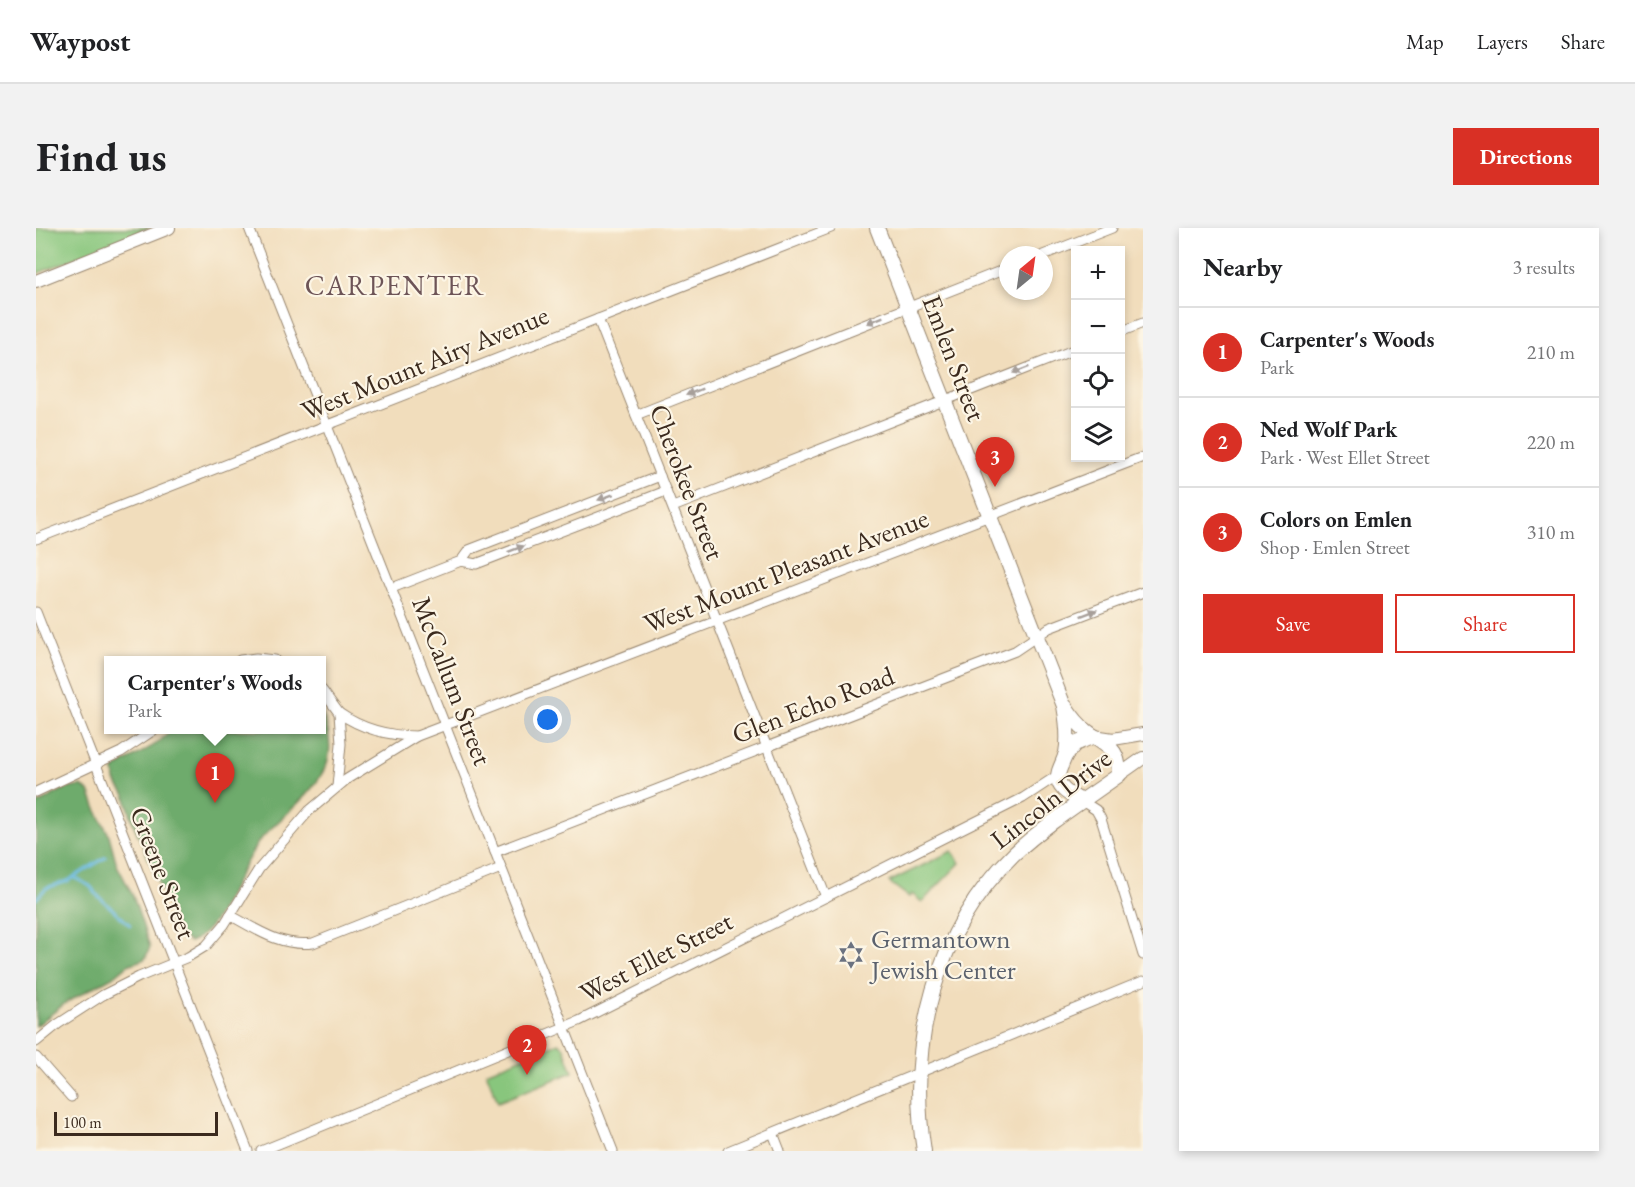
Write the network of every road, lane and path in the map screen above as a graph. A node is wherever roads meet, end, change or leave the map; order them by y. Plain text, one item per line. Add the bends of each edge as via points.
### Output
1 (169, 228) edge
2 (249, 228) edge
3 (831, 228) edge
4 (877, 228) edge
5 (1112, 228) edge
6 (1053, 251) edge
7 (999, 272) edge
8 (36, 281) edge
9 (908, 307) junction
10 (598, 319) junction
11 (1143, 323) edge
12 (1125, 330) edge
13 (1071, 351) edge
14 (945, 400) junction
15 (636, 415) junction
16 (327, 426) junction
17 (1143, 457) edge
18 (660, 476) junction
19 (666, 491) junction
20 (673, 507) junction
21 (990, 516) junction
22 (36, 539) edge
23 (461, 561) junction
24 (392, 588) junction
25 (1143, 592) edge
26 (36, 612) edge
27 (718, 621) junction
28 (1037, 637) junction
29 (326, 696) edge
30 (1064, 706) junction
31 (339, 713) junction
32 (446, 726) junction
33 (147, 734) edge
34 (1143, 734) edge
35 (417, 736) junction
36 (1094, 736) junction
37 (768, 747) junction
38 (1065, 756) junction
39 (1143, 758) edge
40 (96, 765) junction
41 (1058, 775) junction
42 (1119, 775) junction
43 (337, 787) junction
44 (36, 792) edge
45 (1082, 801) junction
46 (495, 852) junction
47 (501, 868) junction
48 (826, 897) junction
49 (230, 915) junction
50 (1141, 940) edge
51 (1143, 955) edge
52 (174, 963) junction
53 (1143, 981) edge
54 (564, 1028) junction
55 (36, 1042) edge
56 (36, 1057) edge
57 (920, 1073) junction
58 (71, 1097) dead end
59 (773, 1133) junction
60 (248, 1151) edge
61 (261, 1151) edge
62 (613, 1151) edge
63 (728, 1151) edge
64 (780, 1151) edge
65 (924, 1151) edge

1 - 8 street
2 - 16 street, McCallum Street
3 - 10 street, West Mount Airy Avenue
4 - 9 main road, Emlen Street
5 - 6 street
7 - 9 street
9 - 14 main road, Emlen Street
9 -> 15 street
10 - 15 street, Cherokee Street
10 - 16 street, West Mount Airy Avenue
11 - 12 street
13 -> 14 street
14 - 20 street
14 - 21 main road, Emlen Street
15 - 18 street, Cherokee Street
16 - 22 street, West Mount Airy Avenue
16 - 24 street, McCallum Street
17 - 21 street, West Mount Pleasant Avenue
18 - 19 street, Cherokee Street
18 -> 23 street via 469,550
19 - 20 street, Cherokee Street
23 -> 19 street via 476,564
20 - 27 street, Cherokee Street
21 - 27 street, West Mount Pleasant Avenue
21 - 28 main road, Emlen Street
23 - 24 street
24 - 32 street, McCallum Street
28 -> 25 street, Glen Echo Road via 1049,628
26 - 40 street, Greene Street
27 - 32 street, West Mount Pleasant Avenue
27 - 37 street, Cherokee Street
28 - 30 main road, Emlen Street
28 - 37 street, Glen Echo Road via 1016,651
29 - 31 street
30 - 36 main road, Emlen Street
30 - 38 main road, Emlen Street via 1068,730
31 - 35 street via 375,731
31 - 43 street
32 - 35 street, West Mount Pleasant Avenue
32 - 46 street, McCallum Street
33 - 40 street
34 - 36 street via 1113,739
35 - 43 street
36 - 38 main road via 1081,741
36 - 42 main road, Emlen Street via 1114,751
37 - 46 street, Glen Echo Road
37 - 48 street, Cherokee Street
38 - 41 main road, Emlen Street
39 - 42 street, Lincoln Drive
40 - 44 street
40 - 52 street, Greene Street
41 - 45 main road via 1062,789
41 - 48 street, West Ellet Street via 1023,798
42 - 45 main road, Lincoln Drive
43 - 49 street via 268,856
45 - 50 street via 1096,810 1101,819
45 - 57 main road, Lincoln Drive via 1010,859 960,923 929,1004
46 - 47 street, McCallum Street
47 - 49 street via 313,943 278,940
47 - 54 street, McCallum Street
48 - 54 street, West Ellet Street
49 - 52 street via 206,946
50 - 51 street
52 - 55 street via 103,995
52 - 60 street, Greene Street
53 - 57 street
54 - 61 street, West Ellet Street
54 - 62 street, McCallum Street
56 - 58 street
57 - 59 street
57 - 65 main road, Lincoln Drive
59 - 63 street
59 - 64 street

